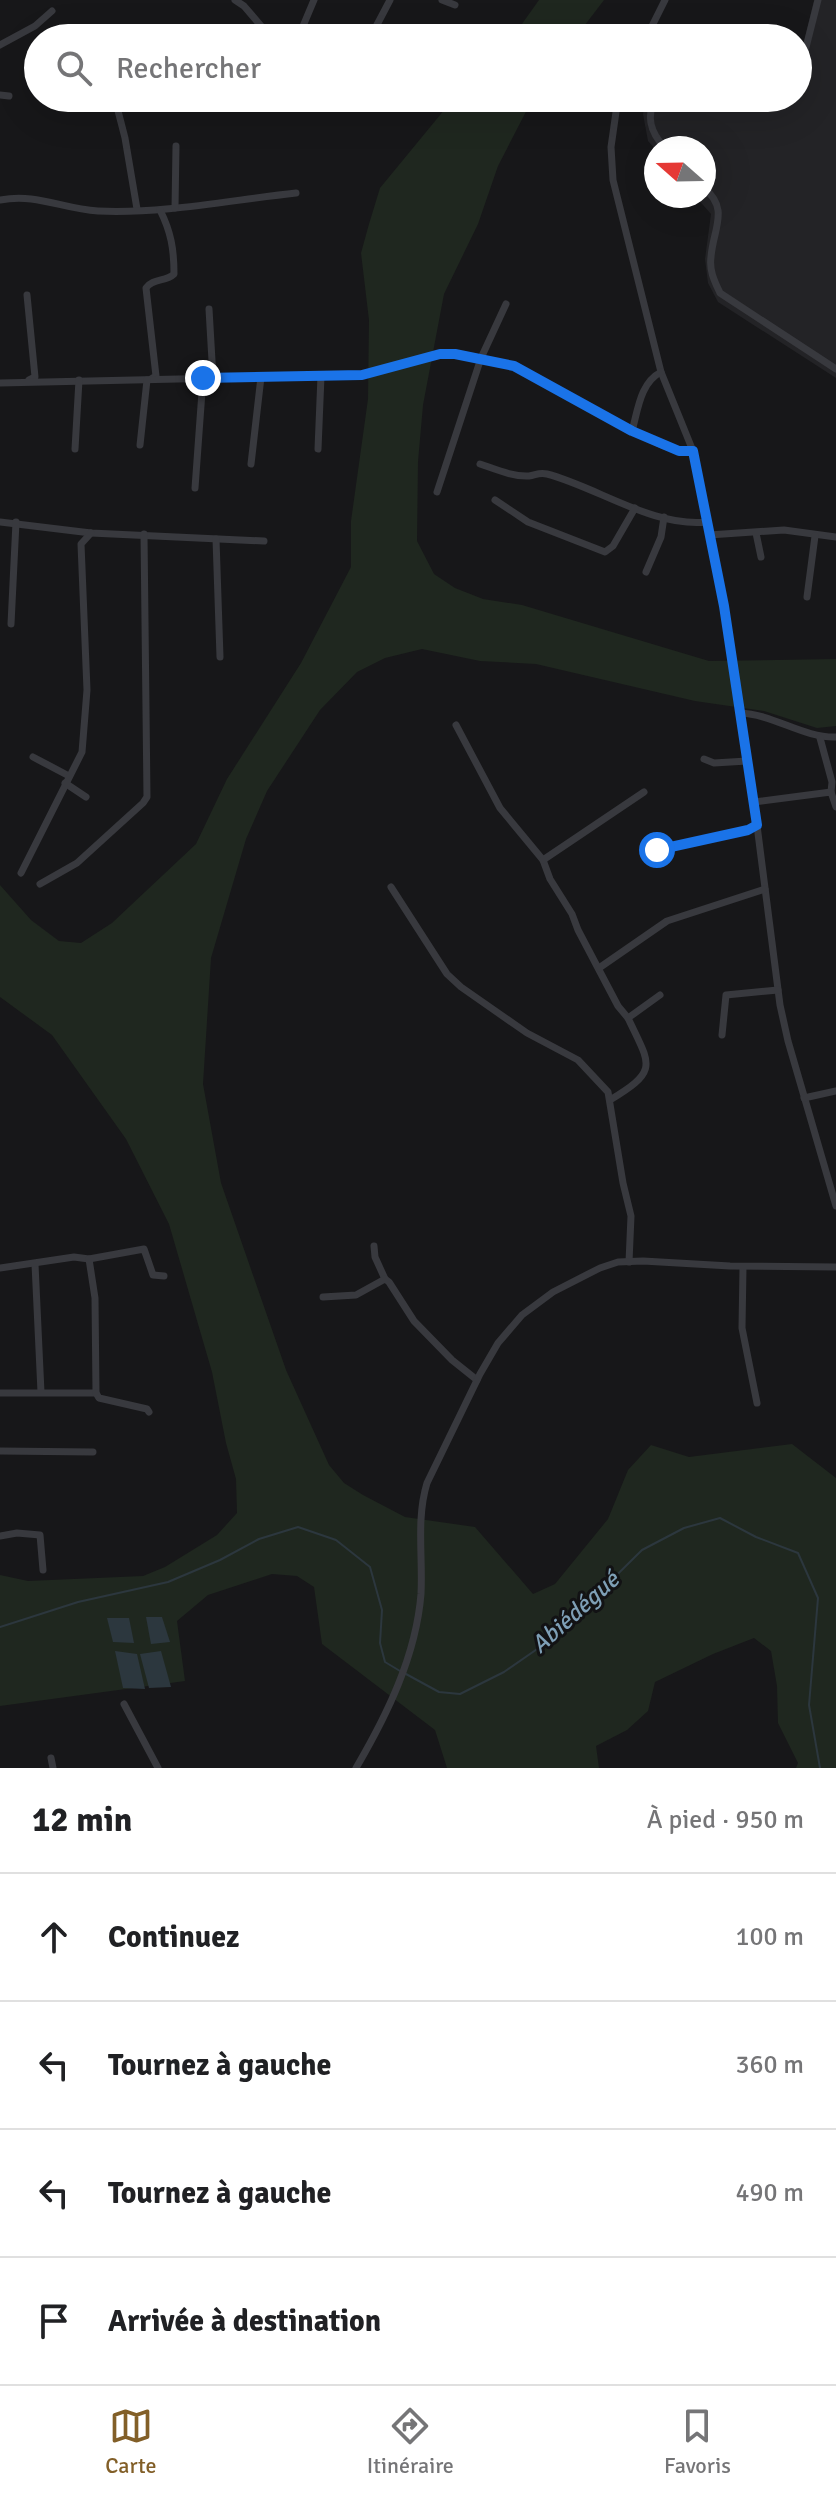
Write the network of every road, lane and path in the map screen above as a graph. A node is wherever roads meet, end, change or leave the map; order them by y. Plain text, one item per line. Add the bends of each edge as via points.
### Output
1 (235, 0) edge
2 (314, 0) edge
3 (390, 0) edge
4 (442, 0) edge
5 (665, 0) edge
6 (818, 0) edge
7 (455, 5) dead end
8 (52, 11) dead end
9 (37, 24) edge
10 (259, 24) edge
11 (304, 24) edge
12 (377, 24) edge
13 (653, 24) edge
14 (812, 24) edge
15 (24, 32) edge
16 (0, 45) edge
17 (116, 112) edge
18 (615, 112) edge
19 (652, 112) edge
20 (654, 136) edge
21 (176, 146) dead end
22 (296, 193) dead end
23 (716, 197) edge
24 (0, 200) edge
25 (175, 208) junction
26 (137, 209) junction
27 (160, 210) junction
28 (27, 295) dead end
29 (506, 304) dead end
30 (209, 309) dead end
31 (481, 358) junction
32 (836, 369) edge
33 (661, 372) junction
34 (321, 376) junction
35 (261, 377) junction
36 (203, 378) junction
37 (213, 378) junction
38 (79, 380) junction
39 (149, 380) junction
40 (27, 381) junction
41 (0, 383) edge
42 (632, 431) junction
43 (140, 445) dead end
44 (75, 449) dead end
45 (318, 449) dead end
46 (693, 451) junction
47 (251, 464) dead end
48 (480, 464) dead end
49 (195, 488) dead end
50 (437, 492) dead end
51 (495, 500) dead end
52 (635, 508) junction
53 (664, 517) junction
54 (0, 522) edge
55 (16, 522) junction
56 (707, 522) junction
57 (91, 533) junction
58 (756, 533) junction
59 (144, 534) junction
60 (709, 535) junction
61 (815, 536) junction
62 (836, 537) edge
63 (216, 539) junction
64 (264, 541) dead end
65 (761, 557) dead end
66 (646, 572) dead end
67 (807, 597) dead end
68 (11, 624) dead end
69 (220, 657) dead end
70 (740, 713) junction
71 (456, 725) dead end
72 (836, 737) edge
73 (820, 738) junction
74 (33, 757) dead end
75 (704, 759) dead end
76 (747, 761) junction
77 (67, 780) junction
78 (644, 792) dead end
79 (831, 792) junction
80 (86, 797) dead end
81 (754, 802) junction
82 (836, 807) edge
83 (757, 825) junction
84 (657, 850) dead end
85 (543, 860) junction
86 (21, 873) dead end
87 (40, 884) dead end
88 (391, 887) dead end
89 (765, 889) junction
90 (599, 968) junction
91 (778, 990) junction
92 (660, 995) dead end
93 (628, 1018) junction
94 (722, 1035) dead end
95 (836, 1091) edge
96 (804, 1098) junction
97 (610, 1100) junction
98 (836, 1206) edge
99 (374, 1246) dead end
100 (89, 1259) junction
101 (629, 1262) junction
102 (35, 1264) junction
103 (743, 1267) junction
104 (836, 1267) edge
105 (0, 1268) edge
106 (164, 1276) dead end
107 (385, 1279) junction
108 (323, 1297) dead end
109 (477, 1380) junction
110 (41, 1392) junction
111 (0, 1393) edge
112 (96, 1393) junction
113 (757, 1403) dead end
114 (149, 1412) dead end
115 (0, 1451) edge
116 (93, 1452) dead end
117 (0, 1536) edge
118 (43, 1570) dead end
119 (124, 1704) dead end
120 (51, 1758) dead end
121 (360, 1766) edge
122 (53, 1768) edge
123 (158, 1768) edge

1 - 10 street
2 - 11 street
3 - 12 street
4 - 7 street
5 - 13 street
6 - 14 street
8 - 9 street
15 - 16 street
17 - 26 street
18 - 33 street via 613,180
19 - 20 street
21 - 25 street
22 - 25 street
23 - 32 street via 710,259 720,293
24 - 26 street via 35,197 97,211
25 - 27 street
26 - 27 street
27 - 39 street via 174,245 174,274 146,288 156,376
28 - 40 street via 35,377
29 - 31 street
30 - 37 street
31 - 34 street via 440,354 362,375
31 - 42 street via 514,366
31 - 50 street
33 - 42 street via 645,388
33 - 46 street
34 - 35 street
34 - 45 street
35 - 37 street
35 - 47 street
36 - 37 street
36 - 39 street
36 - 49 street
38 - 39 street
38 - 40 street
38 - 44 street
39 - 43 street
40 - 41 street
42 - 46 street via 679,451
46 - 56 street
48 - 52 street via 511,474 542,473 568,480
51 - 52 street via 528,522 601,551 613,546
52 - 53 street
53 - 56 street
53 - 66 street
54 - 55 street
55 - 57 street
55 - 68 street
56 - 60 street
57 - 59 street
57 - 77 street via 81,544 84,741
58 - 60 street
58 - 61 street via 784,530
58 - 65 street
59 - 63 street
59 - 87 street via 147,797 77,863
60 - 70 street
61 - 62 street
61 - 67 street
63 - 64 street
63 - 69 street
70 - 73 street
70 - 76 street
71 - 85 street via 500,808
72 - 73 street
73 - 79 street
74 - 77 street
75 - 76 street
76 - 81 street
77 - 80 street
77 - 86 street
78 - 85 street
79 - 81 street
79 - 82 street
81 - 83 street
83 - 84 street
83 - 89 street
85 - 90 street
88 - 97 street via 447,974 527,1033 578,1060
89 - 90 street via 667,921
89 - 91 street
90 - 93 street
91 - 94 street via 726,995
91 - 96 street
92 - 93 street
93 - 97 street via 647,1066 633,1086
95 - 96 street
96 - 98 street
97 - 101 street via 631,1216
99 - 107 street
100 - 102 street
100 - 106 street via 144,1249 153,1275
100 - 112 street
101 - 103 street
101 - 109 street via 600,1268 522,1315
102 - 105 street
102 - 110 street
103 - 104 street
103 - 113 street via 742,1328
107 - 108 street via 356,1295
107 - 109 street via 414,1321
109 - 121 street via 422,1498 418,1620 407,1660
110 - 111 street
110 - 112 street
112 - 114 street
115 - 116 street
117 - 118 street via 40,1535
119 - 123 street
120 - 122 street

